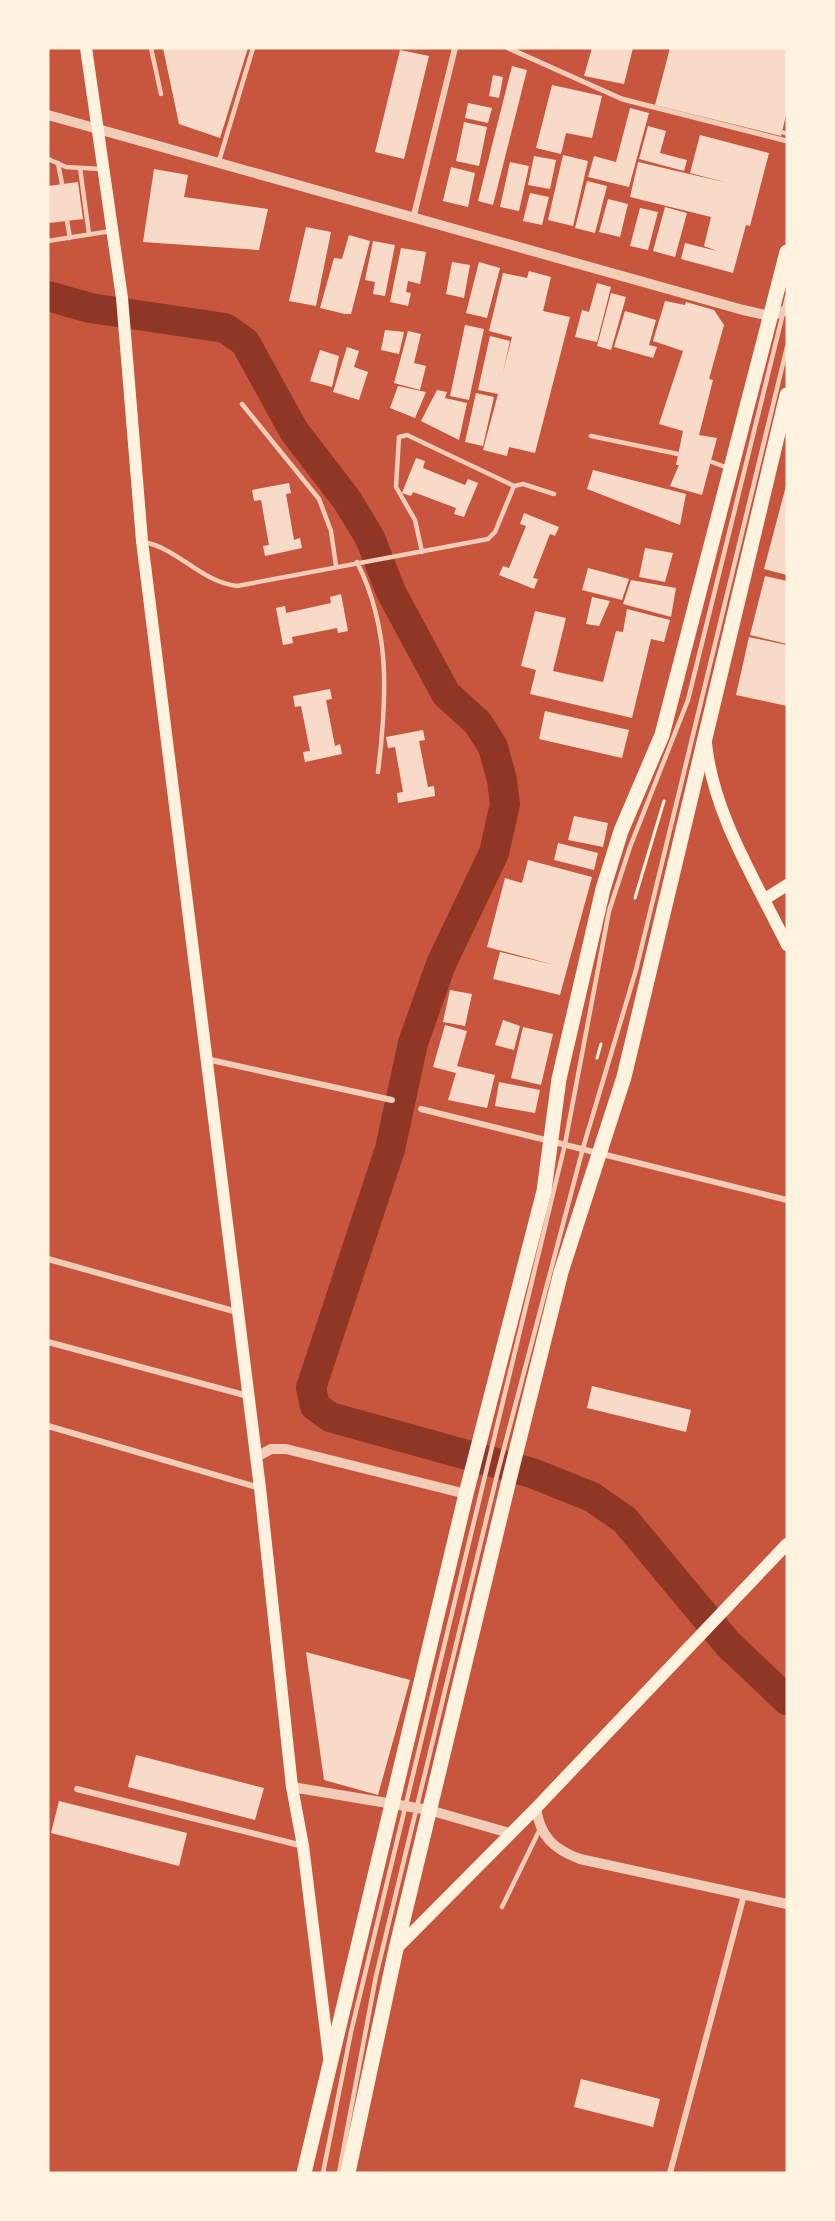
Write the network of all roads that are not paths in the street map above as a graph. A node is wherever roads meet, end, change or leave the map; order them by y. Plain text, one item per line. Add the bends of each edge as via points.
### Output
1 (86, 48) edge
2 (151, 48) edge
3 (253, 48) edge
4 (455, 48) edge
5 (508, 48) edge
6 (161, 94) dead end
7 (48, 115) edge
8 (97, 130) junction
9 (787, 141) edge
10 (48, 159) edge
11 (58, 163) junction
12 (218, 164) junction
13 (80, 168) junction
14 (101, 169) junction
15 (62, 184) dead end
16 (413, 219) junction
17 (68, 221) dead end
18 (111, 231) junction
19 (89, 234) junction
20 (70, 238) junction
21 (48, 241) edge
22 (787, 252) edge
23 (787, 297) edge
24 (780, 313) edge
25 (787, 347) edge
26 (787, 395) edge
27 (242, 404) dead end
28 (591, 436) dead end
29 (678, 454) dead end
30 (712, 462) dead end
31 (731, 469) junction
32 (514, 486) junction
33 (554, 494) dead end
34 (142, 541) junction
35 (422, 552) junction
36 (357, 562) junction
37 (336, 566) junction
38 (705, 729) junction
39 (378, 772) dead end
40 (787, 885) edge
41 (765, 899) junction
42 (787, 945) edge
43 (206, 1059) junction
44 (392, 1100) dead end
45 (421, 1109) dead end
46 (558, 1142) junction
47 (582, 1148) junction
48 (598, 1152) junction
49 (787, 1200) edge
50 (48, 1259) edge
51 (237, 1312) junction
52 (48, 1342) edge
53 (248, 1396) junction
54 (48, 1426) edge
55 (256, 1457) junction
56 (508, 1457) junction
57 (482, 1459) junction
58 (260, 1488) junction
59 (466, 1494) junction
60 (787, 1544) edge
61 (292, 1787) junction
62 (77, 1788) dead end
63 (399, 1805) junction
64 (536, 1808) junction
65 (424, 1810) junction
66 (540, 1827) junction
67 (509, 1833) junction
68 (303, 1845) junction
69 (744, 1895) junction
70 (787, 1904) edge
71 (502, 1907) dead end
72 (396, 1949) junction
73 (330, 2064) junction
74 (304, 2173) edge
75 (323, 2173) edge
76 (339, 2173) edge
77 (348, 2173) edge
78 (670, 2173) edge

1 - 8 main road
2 - 6 lane
3 - 12 lane
4 - 16 street
5 - 9 street via 622,99
7 - 8 street
8 - 12 street
8 - 14 main road
10 - 11 lane
11 - 13 lane
11 - 15 lane
12 - 16 street
13 - 14 lane
13 - 19 lane
14 - 18 main road
16 - 24 street
17 - 20 lane
18 - 19 lane
18 - 34 main road via 122,298
19 - 20 lane
20 - 21 lane
22 - 24 main road
23 - 24 lane
24 - 31 main road
24 - 46 lane via 688,700 609,911
25 - 47 lane via 636,970
26 - 38 main road
27 - 37 lane via 319,499 331,531
28 - 29 lane
30 - 31 lane
31 - 46 main road via 662,735 621,831 603,889 565,1053
32 - 33 lane via 523,484
32 - 35 lane via 492,536
32 - 35 lane via 407,435 399,437 396,487 415,520
34 - 37 lane via 164,547 222,584 237,586
34 - 43 main road
35 - 36 lane
36 - 37 lane
36 - 39 lane via 372,592 386,675
38 - 41 main road via 718,800
38 - 48 main road via 624,1077
40 - 41 main road
41 - 42 main road
43 - 44 street
43 - 51 main road
45 - 46 street
46 - 47 street
46 - 57 main road
47 - 48 street
47 - 56 lane
48 - 49 street
48 - 56 main road
50 - 51 street
51 - 53 main road
52 - 53 street
53 - 55 main road
54 - 58 street
55 - 58 main road
55 - 59 street via 271,1449 286,1449
56 - 65 main road
57 - 59 main road
57 - 63 lane
58 - 61 main road
59 - 63 main road
60 - 64 main road
61 - 63 street
61 - 68 main road
62 - 68 street
63 - 65 street
63 - 73 main road
63 - 75 lane
64 - 66 street
64 - 67 main road
65 - 67 street
65 - 72 main road
65 - 76 lane via 376,1976
66 - 69 street via 552,1845 580,1859
66 - 71 lane
67 - 72 main road
68 - 73 main road
69 - 70 street
69 - 78 street
72 - 77 main road
73 - 74 main road

